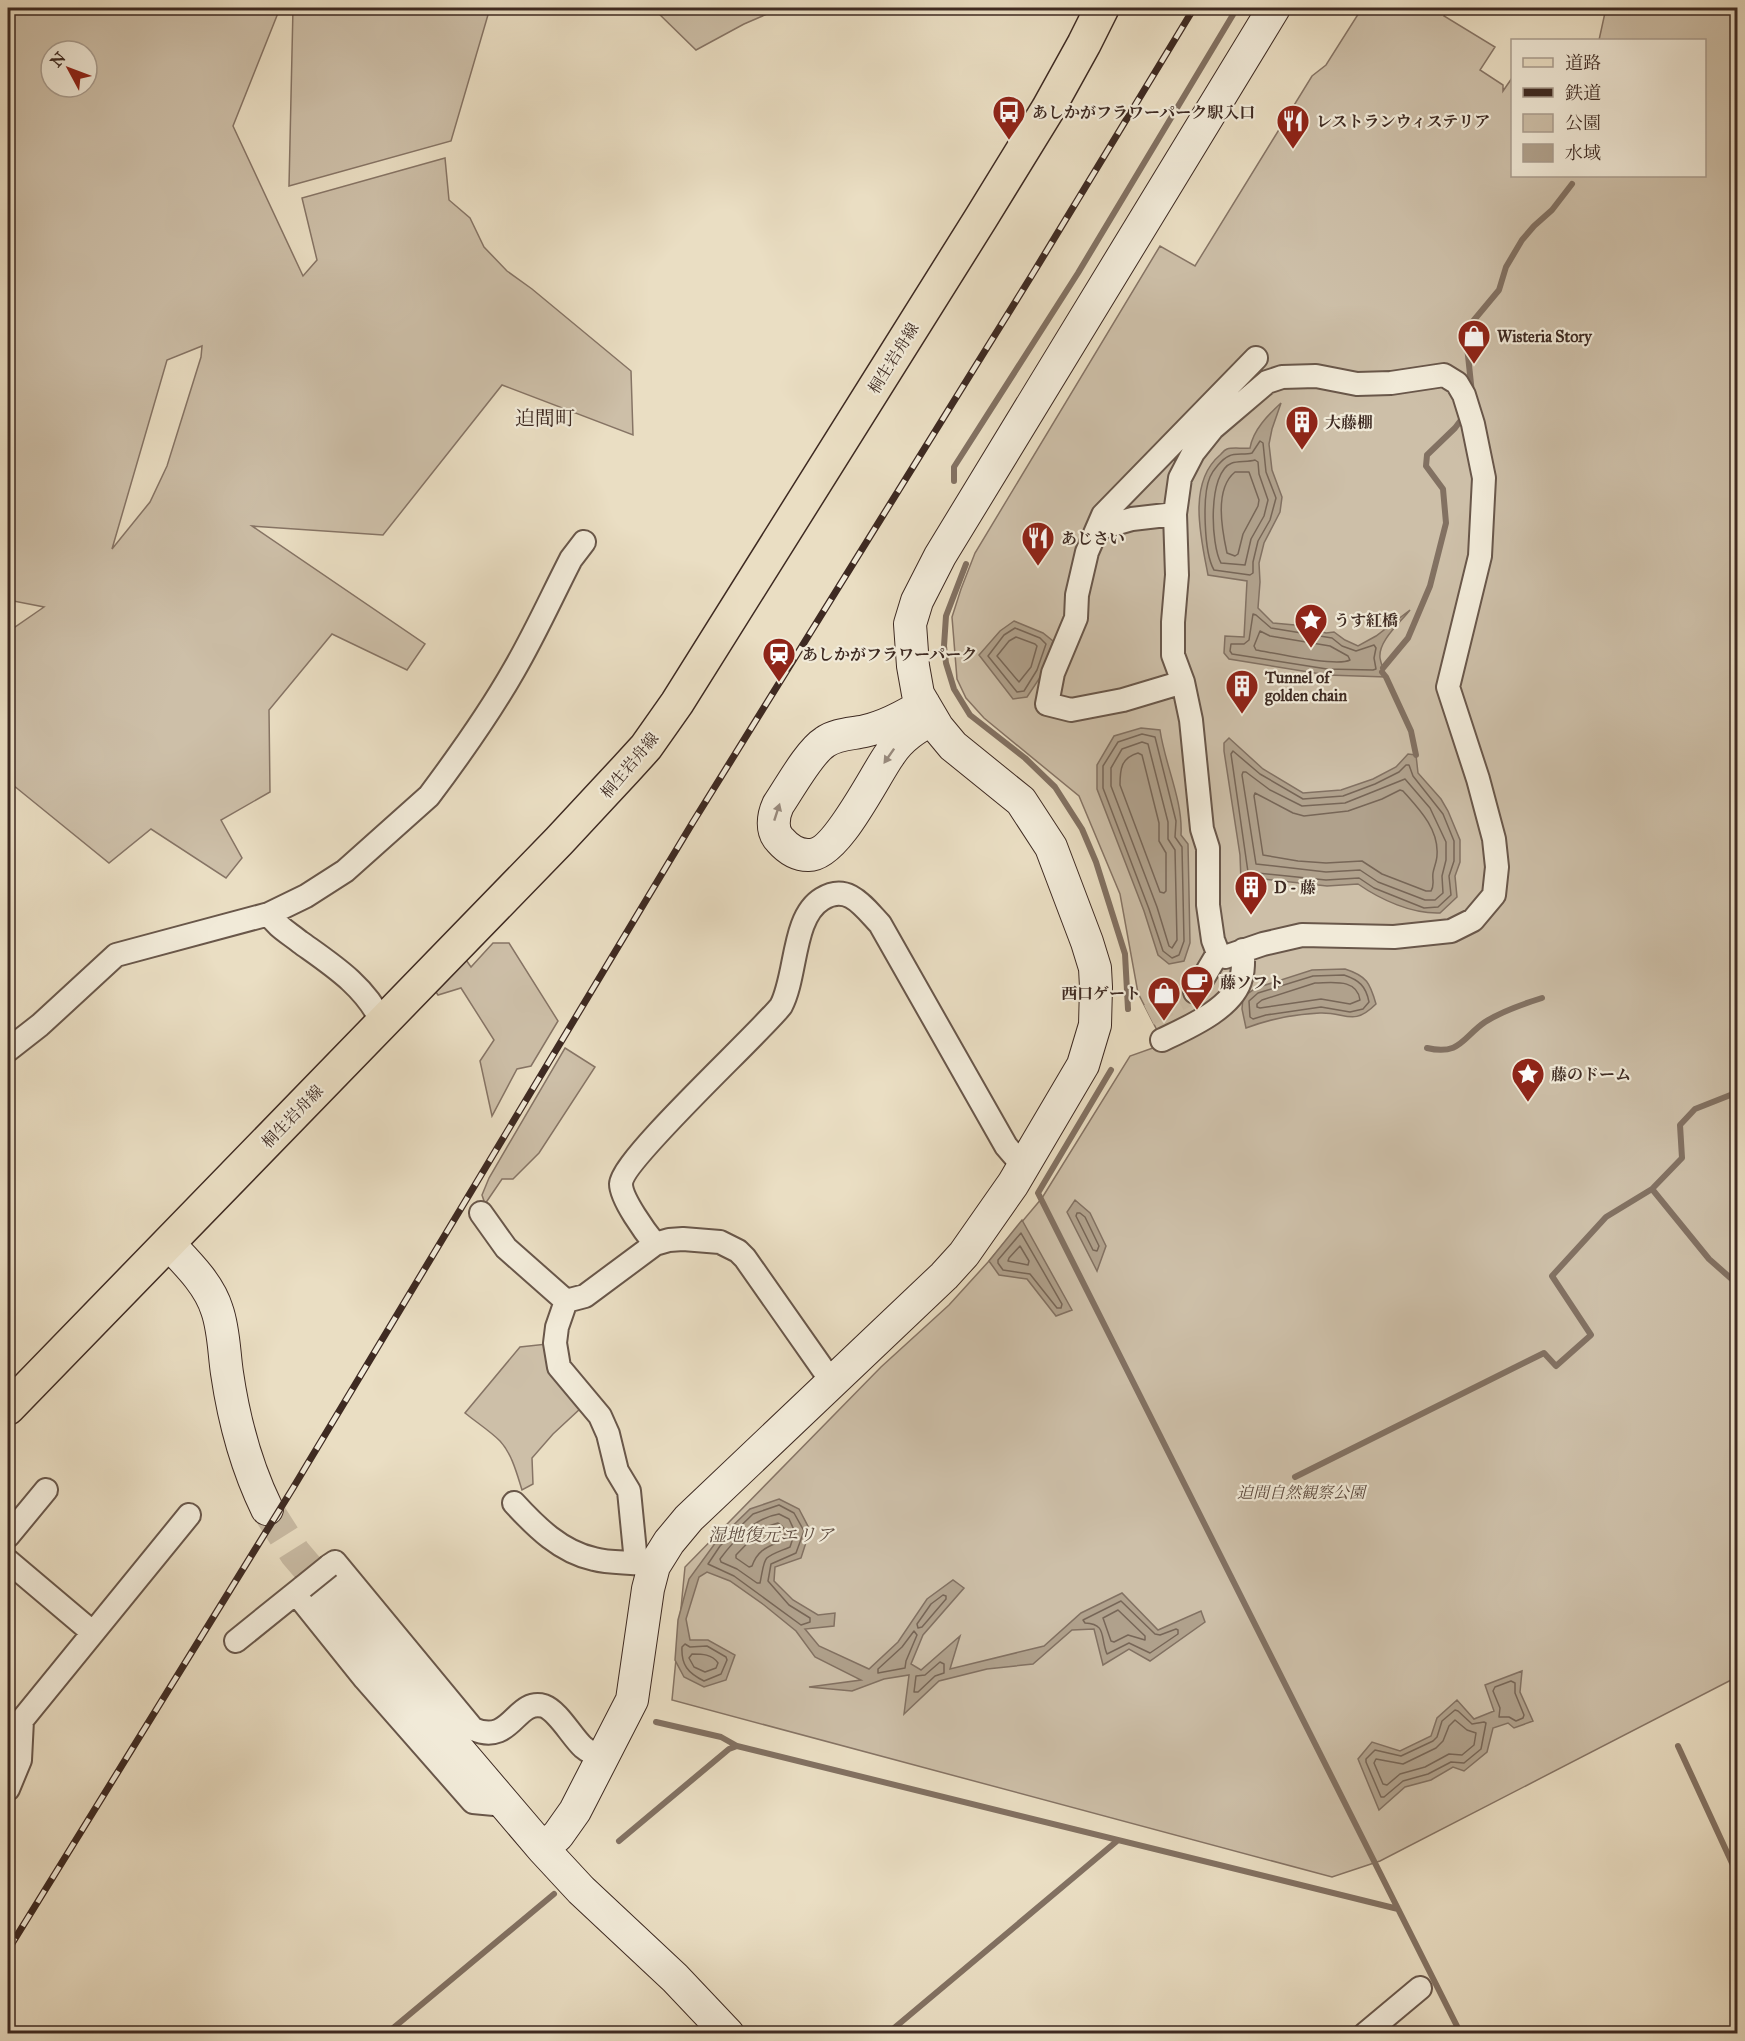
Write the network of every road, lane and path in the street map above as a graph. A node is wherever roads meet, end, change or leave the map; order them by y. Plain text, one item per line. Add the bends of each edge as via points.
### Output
1 (1102, 8) edge
2 (1274, 8) edge
3 (1267, 382) junction
4 (1175, 514) junction
5 (1097, 530) junction
6 (584, 542) dead end
7 (1183, 682) junction
8 (928, 712) junction
9 (269, 914) junction
10 (1243, 950) junction
11 (1218, 953) junction
12 (1194, 992) tunnel mouth
13 (382, 1022) junction
14 (1162, 1040) dead end
15 (8, 1050) edge
16 (1024, 1167) junction
17 (482, 1213) dead end
18 (169, 1244) junction
19 (655, 1244) junction
20 (566, 1301) junction
21 (832, 1382) junction
22 (8, 1408) edge
23 (46, 1490) dead end
24 (514, 1503) dead end
25 (267, 1509) tunnel mouth
26 (189, 1515) dead end
27 (8, 1536) edge
28 (8, 1561) edge
29 (645, 1564) junction
30 (313, 1583) junction
31 (92, 1632) junction
32 (236, 1641) dead end
33 (15, 1714) edge
34 (604, 1759) junction
35 (8, 1790) edge
36 (543, 1849) junction
37 (1420, 1988) dead end
38 (728, 2034) edge
39 (1365, 2034) edge

1 - 13 main road, 桐生岩舟線 via 1048,109 662,726 627,770
2 - 8 street via 940,556 917,601 910,624 910,642 918,694
3 - 4 street via 1213,428 1193,453 1180,478
3 - 5 street via 1256,353 1103,515
3 - 10 street via 1281,377 1316,376 1357,384 1391,383 1444,375 1457,383 1464,395 1484,478 1480,556 1448,687 1478,779 1497,867 1494,895 1484,909 1473,920 1451,931 1394,937 1302,935
4 - 5 street via 1132,519
4 - 7 street via 1173,655
5 - 7 street via 1087,552 1076,618 1053,674 1047,704 1071,710
6 - 9 street via 514,670 429,796 345,872
7 - 11 street via 1191,720 1202,829 1208,848 1209,917
8 -> 8 street via 891,752 840,834 823,851 809,856 791,850 777,837 774,814 823,742
8 - 16 street via 953,746 1021,801 1051,847 1095,968 1095,1026 1083,1065
9 - 13 street via 280,927 346,975 372,1002
9 - 15 street via 116,955
10 - 11 street via 1225,957
10 - 14 street via 1241,979 1234,992 1208,1017
11 - 12 street
13 - 18 main road, 桐生岩舟線
16 - 19 street via 1006,1146 880,924 859,902 845,894 831,893 815,903 806,916 781,1006 626,1173 621,1186 623,1194
16 - 21 street via 951,1269
17 - 20 street via 506,1248
18 - 22 main road, 桐生岩舟線
18 - 25 street via 205,1285 217,1309 235,1417 252,1476
19 - 20 street via 585,1296
19 - 21 street via 683,1239 720,1242 738,1251
20 - 29 street via 555,1343 559,1366 594,1409 608,1434 617,1471 629,1491
21 - 29 street
23 - 27 street
24 - 29 street via 548,1536 577,1553 614,1563
26 - 31 street
28 - 31 street
29 - 34 street via 648,1589 632,1700
30 - 32 street
30 - 34 street via 334,1562 473,1729 490,1734 500,1731 525,1710 544,1706 583,1747
30 - 36 street
31 - 33 street
33 - 35 street via 20,1760
34 - 36 street via 575,1811
36 - 38 street
37 - 39 street

